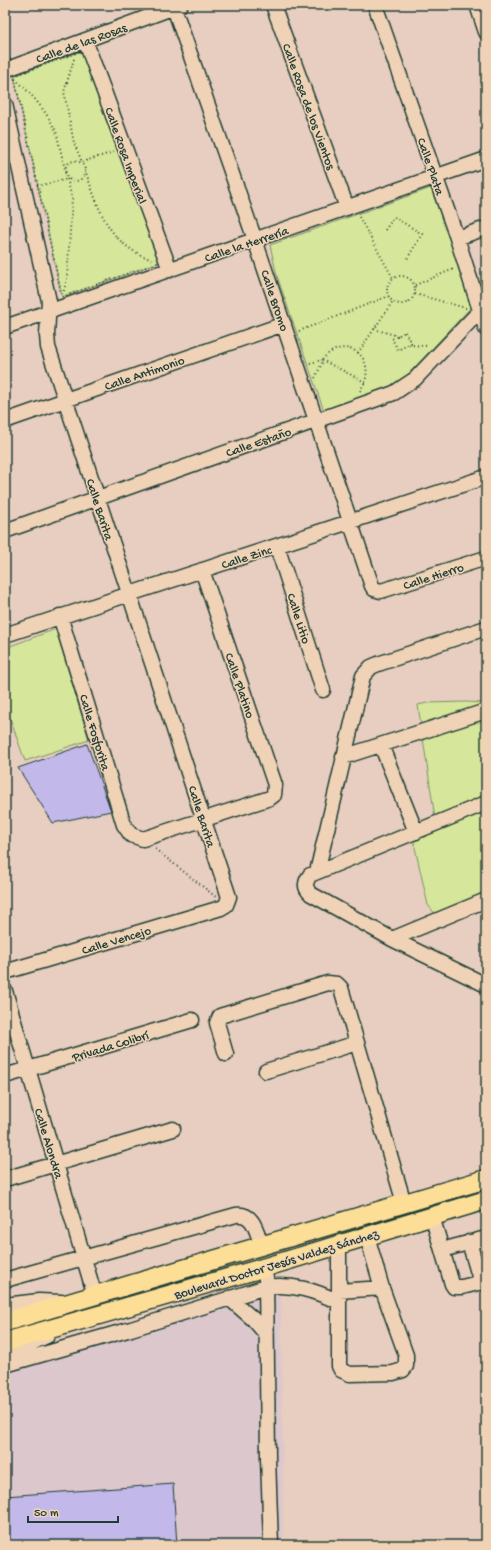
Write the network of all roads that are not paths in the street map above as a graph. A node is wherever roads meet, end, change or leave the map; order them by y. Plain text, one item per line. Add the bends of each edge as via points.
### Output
1 (273, 5) edge
2 (375, 5) edge
3 (477, 5) edge
4 (176, 6) edge
5 (486, 32) edge
6 (85, 40) junction
7 (10, 74) edge
8 (5, 104) edge
9 (486, 159) edge
10 (435, 176) junction
11 (352, 211) junction
12 (486, 228) edge
13 (457, 238) junction
14 (255, 240) junction
15 (165, 265) junction
16 (50, 311) junction
17 (483, 311) edge
18 (284, 324) junction
19 (5, 327) edge
20 (486, 329) edge
21 (65, 400) junction
22 (5, 421) edge
23 (317, 421) junction
24 (486, 477) edge
25 (98, 498) junction
26 (351, 522) junction
27 (5, 530) edge
28 (277, 546) junction
29 (486, 558) edge
30 (202, 570) junction
31 (381, 591) joint
32 (130, 594) junction
33 (60, 616) junction
34 (486, 628) edge
35 (5, 634) edge
36 (324, 690) dead end
37 (486, 711) edge
38 (381, 745) junction
39 (344, 757) junction
40 (486, 803) edge
41 (205, 820) junction
42 (416, 832) junction
43 (316, 872) junction
44 (486, 900) edge
45 (226, 905) joint
46 (392, 939) junction
47 (5, 972) edge
48 (486, 984) edge
49 (5, 991) edge
50 (192, 1020) dead end
51 (358, 1043) junction
52 (226, 1054) dead end
53 (28, 1069) junction
54 (266, 1071) dead end
55 (5, 1076) edge
56 (173, 1129) dead end
57 (56, 1164) junction
58 (5, 1179) edge
59 (486, 1179) edge
60 (486, 1200) edge
61 (404, 1203) junction
62 (432, 1216) junction
63 (367, 1236) junction
64 (486, 1238) edge
65 (470, 1242) junction
66 (339, 1245) junction
67 (262, 1246) junction
68 (442, 1250) junction
69 (84, 1257) junction
70 (266, 1267) junction
71 (5, 1280) edge
72 (484, 1282) edge
73 (266, 1286) junction
74 (382, 1288) junction
75 (95, 1296) junction
76 (339, 1297) junction
77 (229, 1298) junction
78 (72, 1303) junction
79 (5, 1305) edge
80 (5, 1322) edge
81 (66, 1325) junction
82 (266, 1334) junction
83 (5, 1342) edge
84 (5, 1354) edge
85 (5, 1365) edge
86 (271, 1545) edge

1 - 11 street, Calle Rosa de los Vientos
2 - 10 street, Calle Plata
3 - 5 street
4 - 6 street, Calle de las Rosas
4 - 14 street, Calle Bromo
6 - 7 street, Calle de las Rosas
6 - 15 street, Calle Rosa Imperial
8 - 16 street, Calle Barita
9 - 10 street, Calle la Herrería
10 - 11 street, Calle la Herrería
10 - 13 street, Calle Plata
11 - 14 street, Calle la Herrería
12 - 13 street
13 - 17 street, Calle Plata
14 - 15 street, Calle la Herrería
14 - 18 street, Calle Bromo
15 - 16 street, Calle la Herrería
16 - 19 street, Calle la Herrería
16 - 21 street, Calle Barita via 48,347
17 - 20 street, Calle Plata
17 - 23 street, Calle Estaño via 405,386
18 - 21 street, Calle Antimonio
18 - 23 street, Calle Bromo
21 - 22 street, Calle Antimonio
21 - 25 street, Calle Barita
23 - 25 street, Calle Estaño
23 - 26 street, Calle Bromo
24 - 26 street, Calle Zinc
25 - 27 street, Calle Estaño
25 - 32 street, Calle Barita
26 - 28 street, Calle Zinc
26 - 31 street, Calle Bromo via 372,586
28 - 30 street, Calle Zinc
28 - 36 street, Calle Litio
29 - 31 street, Calle Hierro
30 - 32 street, Calle Zinc
30 - 41 street, Calle Platino via 275,785 274,795 270,798
32 - 33 street, Calle Zinc
32 - 41 street, Calle Barita
33 - 35 street, Calle Zinc
33 - 41 street, Calle Fosforita via 124,825 131,835 143,839
34 - 39 street via 370,667 361,681
37 - 38 street
38 - 39 street
38 - 42 street
39 - 43 street
40 - 42 street
41 - 45 street, Calle Barita via 228,892
42 - 43 street
43 - 46 street via 306,880 308,891
44 - 46 street
45 - 47 street, Calle Vencejo
46 - 48 street
49 - 53 street, Calle Alondra
50 - 53 street, Privada Colibrí
51 - 52 street via 341,988 337,984 328,983 220,1016 217,1023
51 - 54 street
51 - 61 street
53 - 55 street, Privada Colibrí
53 - 57 street, Calle Alondra
56 - 57 street
57 - 58 street
57 - 69 street, Calle Alondra
59 - 61 main road, Boulevard Doctor Jesús Valdez Sánchez
60 - 62 main road, Boulevard Doctor Jesús Valdez Sánchez
61 - 67 main road, Boulevard Doctor Jesús Valdez Sánchez
62 - 63 main road, Boulevard Doctor Jesús Valdez Sánchez
62 - 68 street
63 - 66 main road, Boulevard Doctor Jesús Valdez Sánchez
63 - 74 street
64 - 65 street
65 - 68 street
65 - 72 street
66 - 70 main road, Boulevard Doctor Jesús Valdez Sánchez
66 - 76 street
67 - 69 street via 252,1221 243,1214
67 - 75 main road, Boulevard Doctor Jesús Valdez Sánchez
68 - 72 street via 454,1287
69 - 71 street
69 - 75 street, Calle Alondra
70 - 73 street
70 - 81 main road, Boulevard Doctor Jesús Valdez Sánchez
73 - 76 street via 294,1286 325,1296
73 - 77 street
73 - 82 street
74 - 76 street
74 - 76 street via 406,1355 406,1366 399,1372 350,1374 341,1370
75 - 78 main road, Boulevard Doctor Jesús Valdez Sánchez
77 - 82 street
77 - 85 street
78 - 79 street, Boulevard Doctor Jesús Valdez Sánchez via 39,1301
78 - 80 main road, Boulevard Doctor Jesús Valdez Sánchez
81 - 83 main road, Boulevard Doctor Jesús Valdez Sánchez
81 - 84 street, Boulevard Doctor Jesús Valdez Sánchez via 36,1342
82 - 86 street

